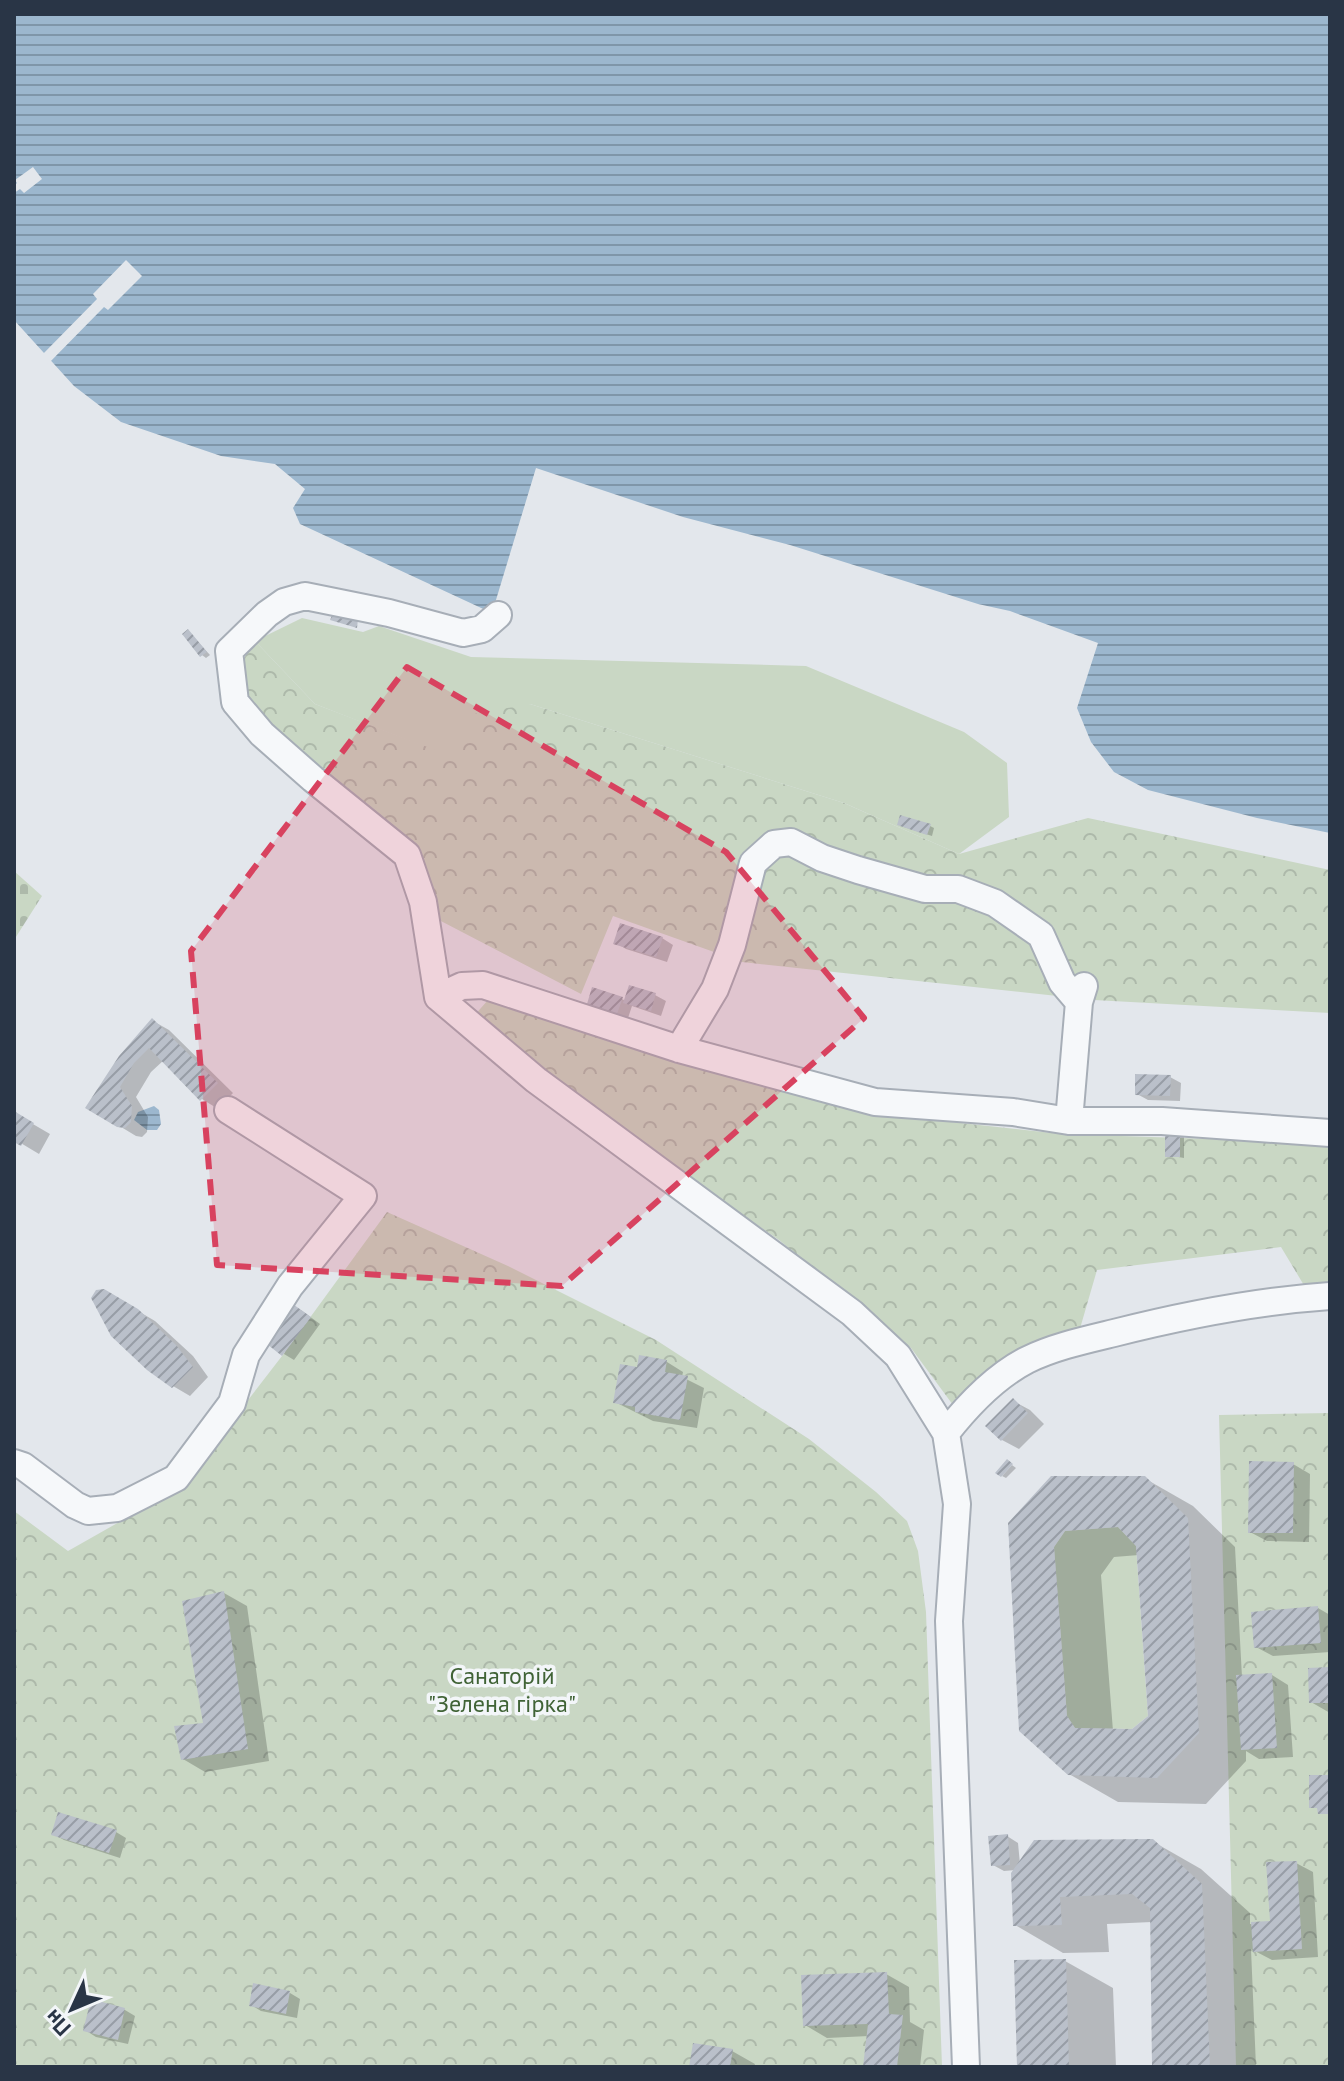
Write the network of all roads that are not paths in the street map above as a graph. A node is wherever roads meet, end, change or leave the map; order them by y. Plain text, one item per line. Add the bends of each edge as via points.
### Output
1 (498, 615) dead end
2 (438, 997) junction
3 (679, 1049) junction
4 (228, 1110) dead end
5 (1069, 1121) junction
6 (1330, 1133) edge
7 (1330, 1296) edge
8 (946, 1433) junction
9 (14, 1463) edge
10 (966, 2067) edge

1 - 2 street via 482,629 463,633 305,596 267,614 229,651 235,702 262,734 407,855 423,902
2 - 3 street via 462,986 483,985
2 - 8 street via 536,1080 852,1313 898,1356
3 - 5 street via 875,1102
3 - 5 street via 715,989 753,863 774,844 791,842 822,858 925,889 958,889 995,903 1041,935 1062,982 1081,993
4 - 9 street via 363,1196 290,1286 246,1355 232,1403 176,1478 117,1508 88,1511
5 - 6 street via 1162,1121
7 - 8 street via 1185,1315 1028,1360 966,1406
8 - 10 street via 957,1504 949,1621

